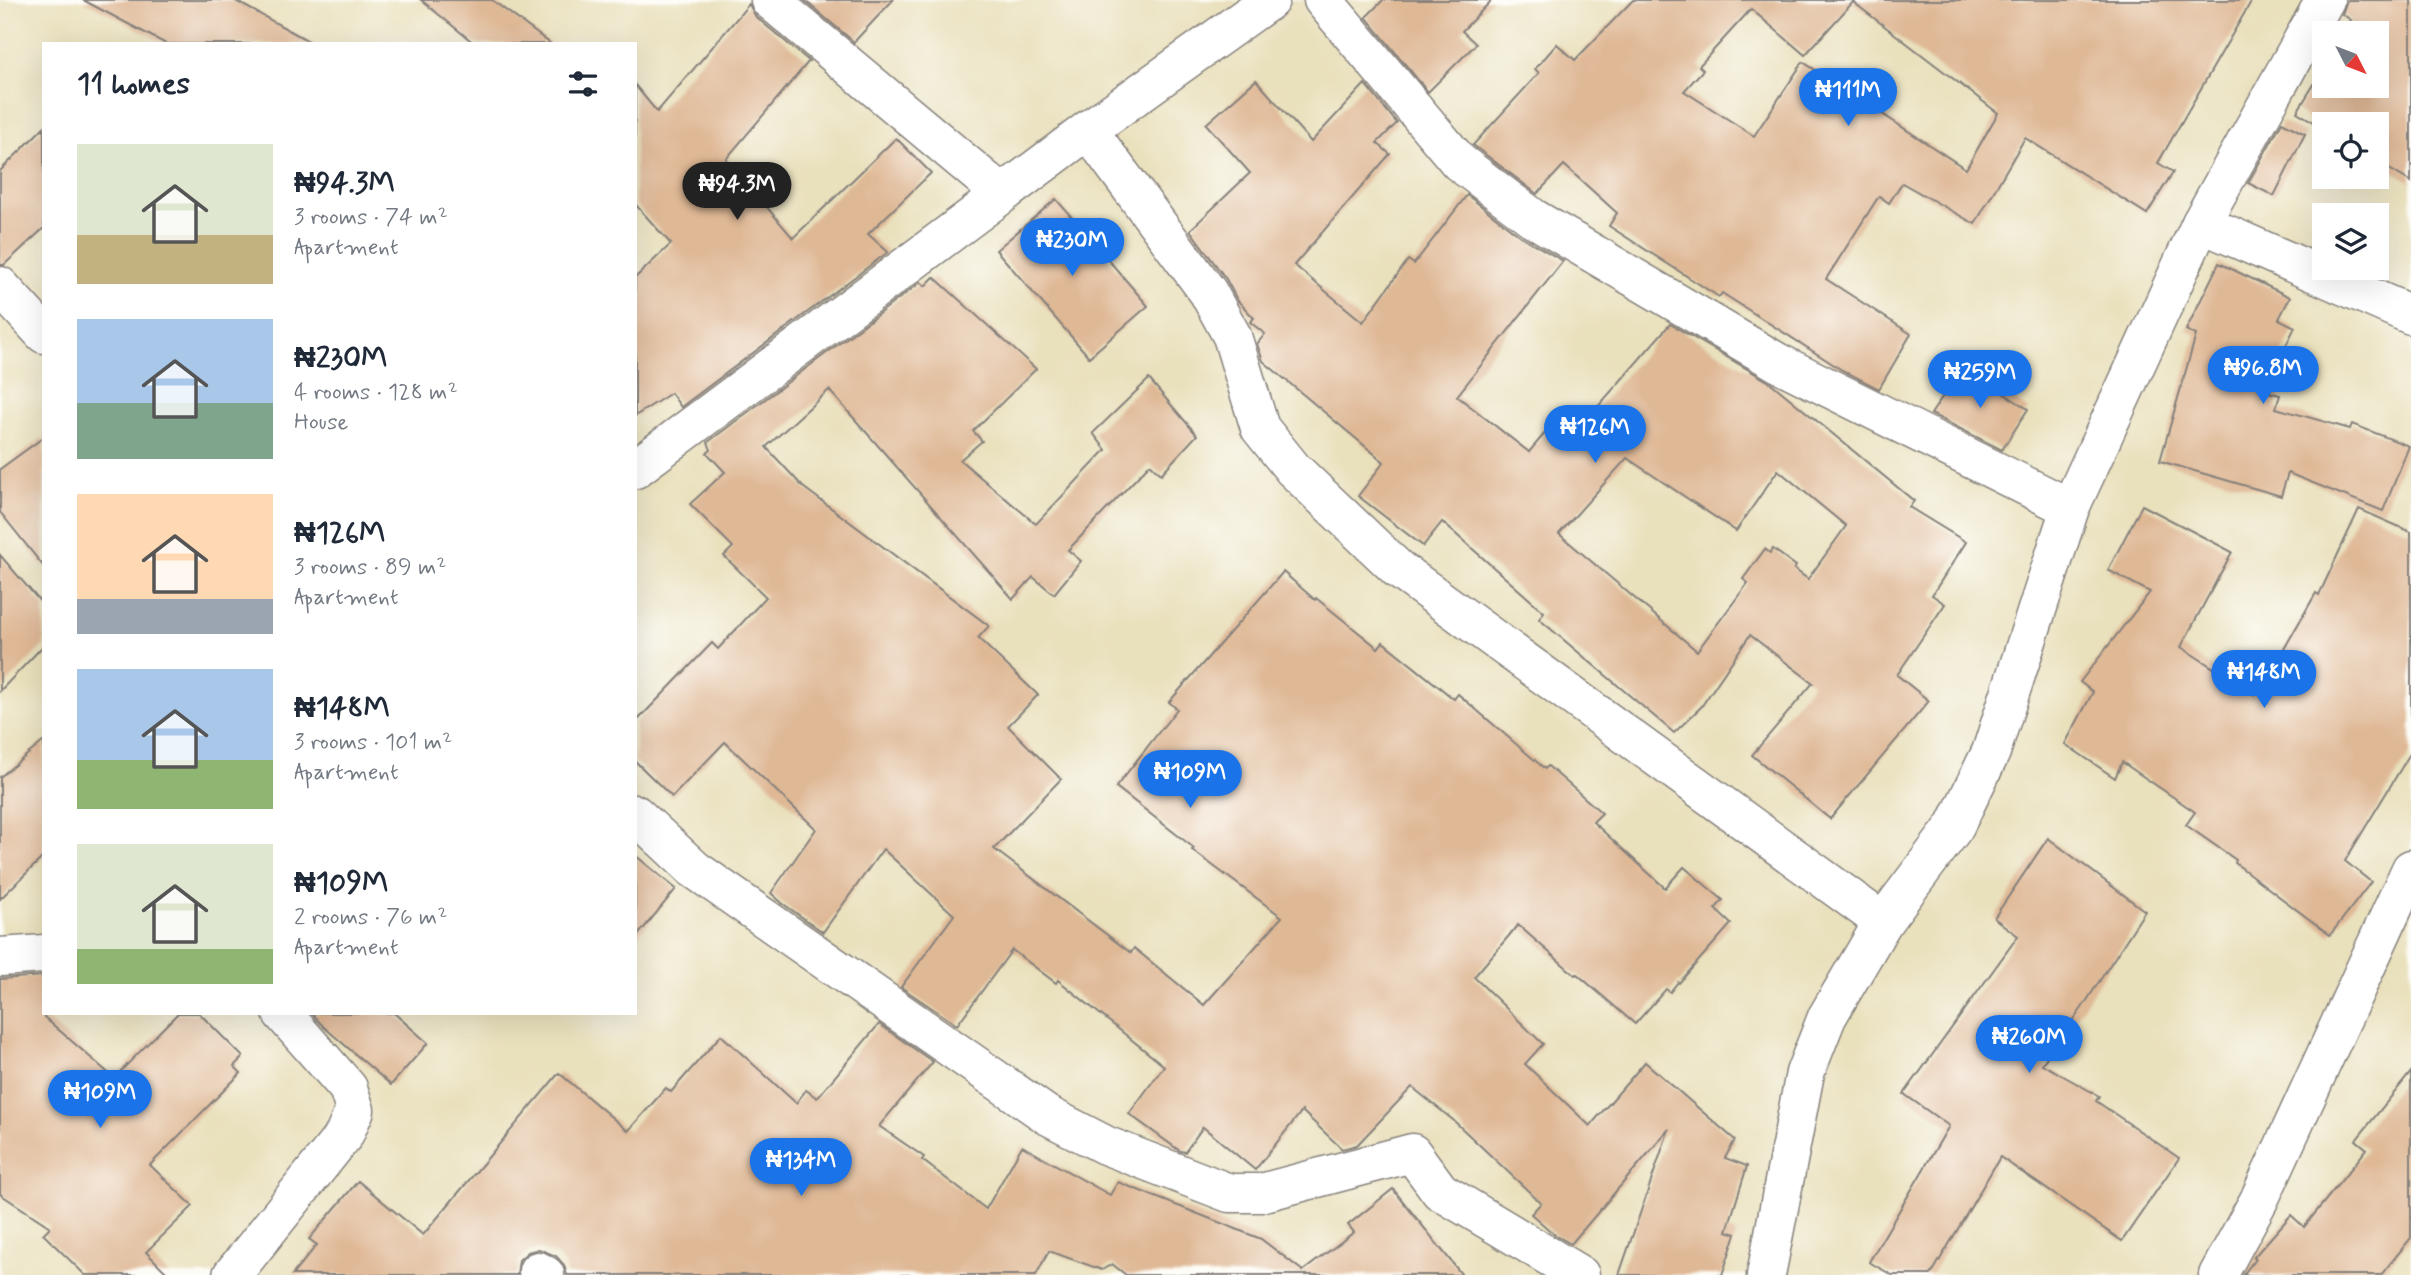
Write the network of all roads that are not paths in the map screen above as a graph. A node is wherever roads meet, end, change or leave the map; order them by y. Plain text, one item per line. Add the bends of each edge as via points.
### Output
1 (770, 0) edge
2 (1270, 0) edge
3 (1323, 0) edge
4 (2325, 0) edge
5 (1088, 130) junction
6 (1002, 194) junction
7 (2201, 223) junction
8 (0, 286) edge
9 (2411, 315) edge
10 (42, 332) edge
11 (637, 468) edge
12 (2070, 508) junction
13 (637, 816) edge
14 (2411, 869) edge
15 (1884, 922) junction
16 (42, 954) edge
17 (0, 957) edge
18 (284, 1015) edge
19 (232, 1275) edge
20 (1580, 1275) edge
21 (1766, 1275) edge
22 (2218, 1275) edge

1 - 6 street
2 - 5 street
3 - 12 street via 1459,162 1533,218 1777,362
4 - 7 street
5 - 6 street
5 - 15 street via 1208,292 1232,336 1260,428 1293,469 1398,569
6 - 11 street
7 - 9 street
7 - 12 street
8 - 10 street
12 - 15 street via 1992,752 1955,826
13 - 20 street via 694,869 1047,1115 1105,1145 1229,1193 1261,1193 1412,1153 1440,1191
14 - 22 street via 2259,1200
15 - 21 street via 1827,1017 1805,1073
16 - 17 street
18 - 19 street via 348,1088 355,1110 344,1135

